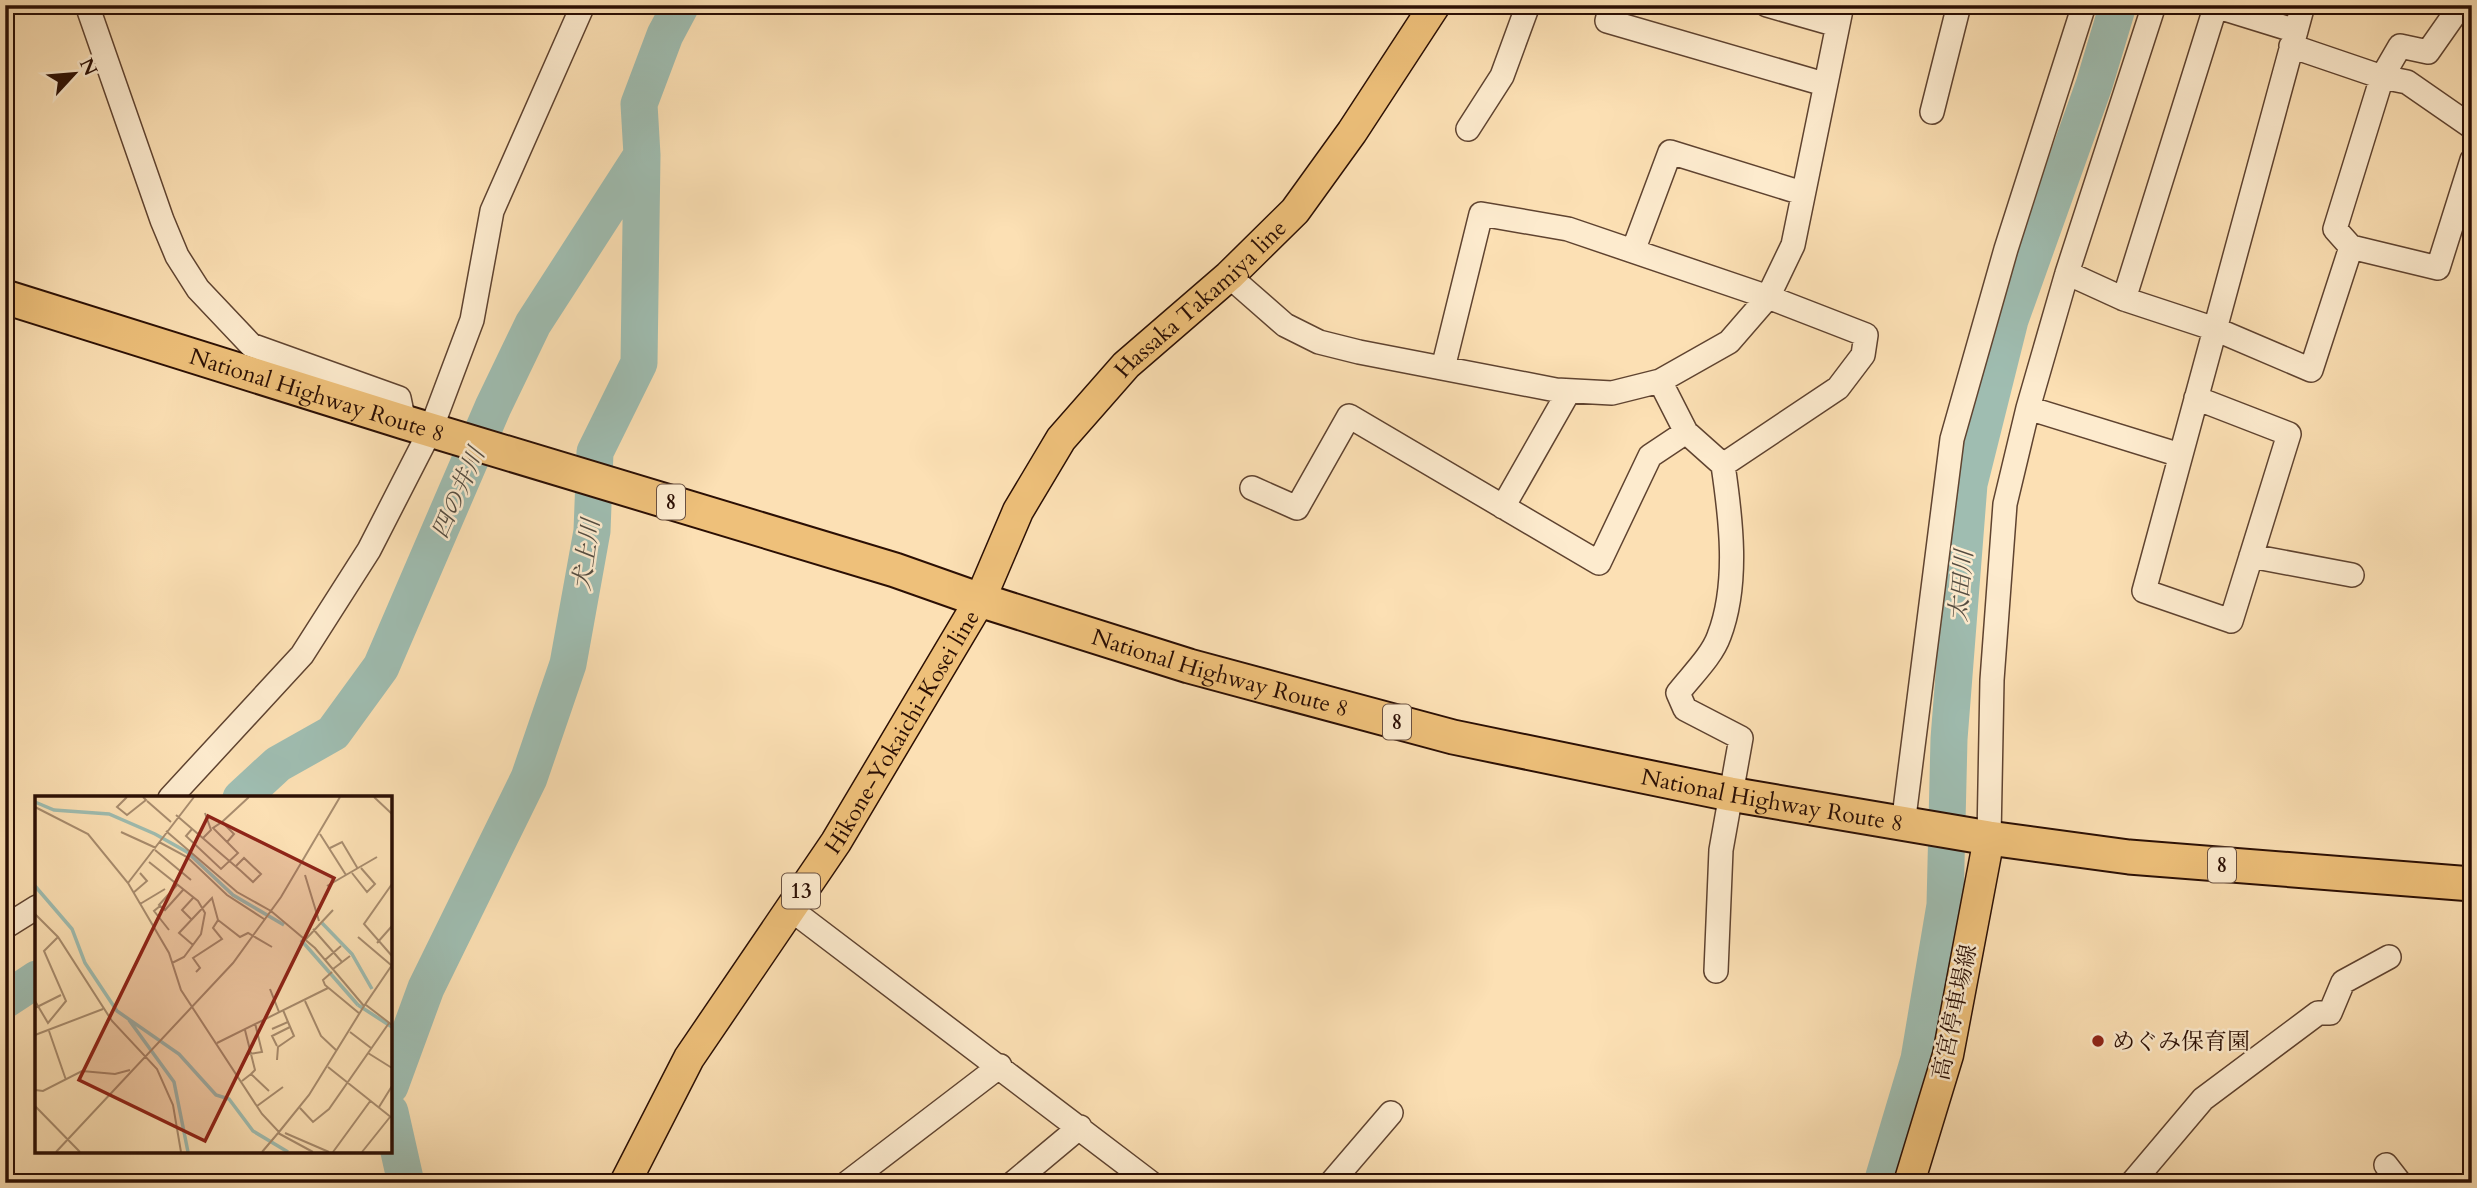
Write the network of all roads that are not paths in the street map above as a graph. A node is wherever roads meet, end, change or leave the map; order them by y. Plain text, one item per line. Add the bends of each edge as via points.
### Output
1 (87, 5) edge
2 (583, 5) edge
3 (1435, 5) edge
4 (1528, 5) edge
5 (1611, 5) edge
6 (1767, 5) edge
7 (1959, 5) edge
8 (2084, 5) edge
9 (2154, 5) edge
10 (2303, 5) edge
11 (2460, 5) edge
12 (2214, 6) edge
13 (1839, 15) edge
14 (2294, 39) junction
15 (2382, 77) junction
16 (1824, 84) junction
17 (1932, 112) dead end
18 (2472, 127) edge
19 (1468, 129) dead end
20 (2472, 160) edge
21 (1802, 193) junction
22 (2351, 247) junction
23 (1633, 251) junction
24 (2067, 273) junction
25 (1229, 276) junction
26 (5, 297) edge
27 (1768, 297) junction
28 (2124, 299) junction
29 (2215, 329) junction
30 (1443, 368) junction
31 (1660, 381) junction
32 (1569, 391) junction
33 (2196, 398) junction
34 (2028, 408) junction
35 (427, 429) junction
36 (1686, 432) junction
37 (2180, 455) junction
38 (1723, 465) junction
39 (1252, 488) dead end
40 (1503, 507) junction
41 (2251, 556) junction
42 (2352, 575) dead end
43 (980, 600) junction
44 (1730, 794) junction
45 (172, 796) edge
46 (1907, 825) junction
47 (1981, 836) junction
48 (2472, 884) edge
49 (35, 908) edge
50 (789, 908) junction
51 (5, 927) edge
52 (2389, 957) dead end
53 (1716, 971) dead end
54 (1000, 1066) junction
55 (1391, 1113) dead end
56 (1080, 1126) junction
57 (1022, 1180) edge
58 (625, 1183) edge
59 (847, 1183) edge
60 (1151, 1183) edge
61 (1331, 1183) edge
62 (1909, 1183) edge
63 (2132, 1183) edge

1 - 35 street via 162,220 198,289 251,345 399,398
2 - 35 street via 492,212 472,320
3 - 25 main road, Hassaka Takamiya line via 1295,211
4 - 19 street via 1502,76
5 - 16 street via 1607,21
6 - 13 street
7 - 17 street
8 - 46 street via 2006,249 1952,439
9 - 24 street
10 - 14 street
11 - 15 street via 2428,52 2400,46
12 - 14 street
12 - 28 street
13 - 16 street
14 - 15 street
14 - 29 street
15 - 18 street via 2407,82
15 - 22 street via 2335,229
16 - 21 street
20 - 22 street via 2438,268
21 - 23 street via 1670,152
21 - 27 street via 1793,245
22 - 29 street via 2311,370
23 - 27 street
23 - 30 street via 1568,229 1481,214
24 - 28 street
24 - 34 street
25 - 30 street via 1285,325 1319,342
25 - 43 main road, Hassaka Takamiya line via 1126,365 1061,439 1018,511
26 - 35 highway, National Highway Route 8 / 8
27 - 31 street via 1729,342
27 - 38 street via 1866,335 1863,355 1838,388
28 - 29 street
29 - 33 street
30 - 32 street
31 - 32 street via 1612,393
31 - 36 street
32 - 40 street
33 - 37 street
33 - 41 street via 2289,434
34 - 37 street
34 - 47 street via 2006,504
35 - 43 highway, National Highway Route 8 / 8 via 895,570
35 - 45 street via 369,550 302,655
36 - 38 street
36 - 40 street via 1650,456 1599,563
37 - 41 street via 2144,591 2231,621
38 - 44 street via 1731,576 1719,638 1678,693 1685,709 1741,738
39 - 40 street via 1297,508 1349,416
41 - 42 street
43 - 44 highway, National Highway Route 8 / 8 via 1189,666 1453,737
43 - 50 main road, Hikone-Yokaichi-Kosei line / 13 via 836,842
44 - 46 highway, National Highway Route 8 / 8
44 - 53 street via 1721,850
46 - 47 highway, National Highway Route 8 / 8
47 - 48 highway, National Highway Route 8 / 8 via 2129,857
47 - 62 main road, 高宮停車場線 via 1948,1055
49 - 51 street
50 - 54 street
50 - 58 main road, Hikone-Yokaichi-Kosei line / 13 via 689,1058
52 - 63 street via 2343,982 2330,1013 2318,1013 2203,1099
54 - 56 street
54 - 59 street
55 - 61 street
56 - 57 street
56 - 60 street

